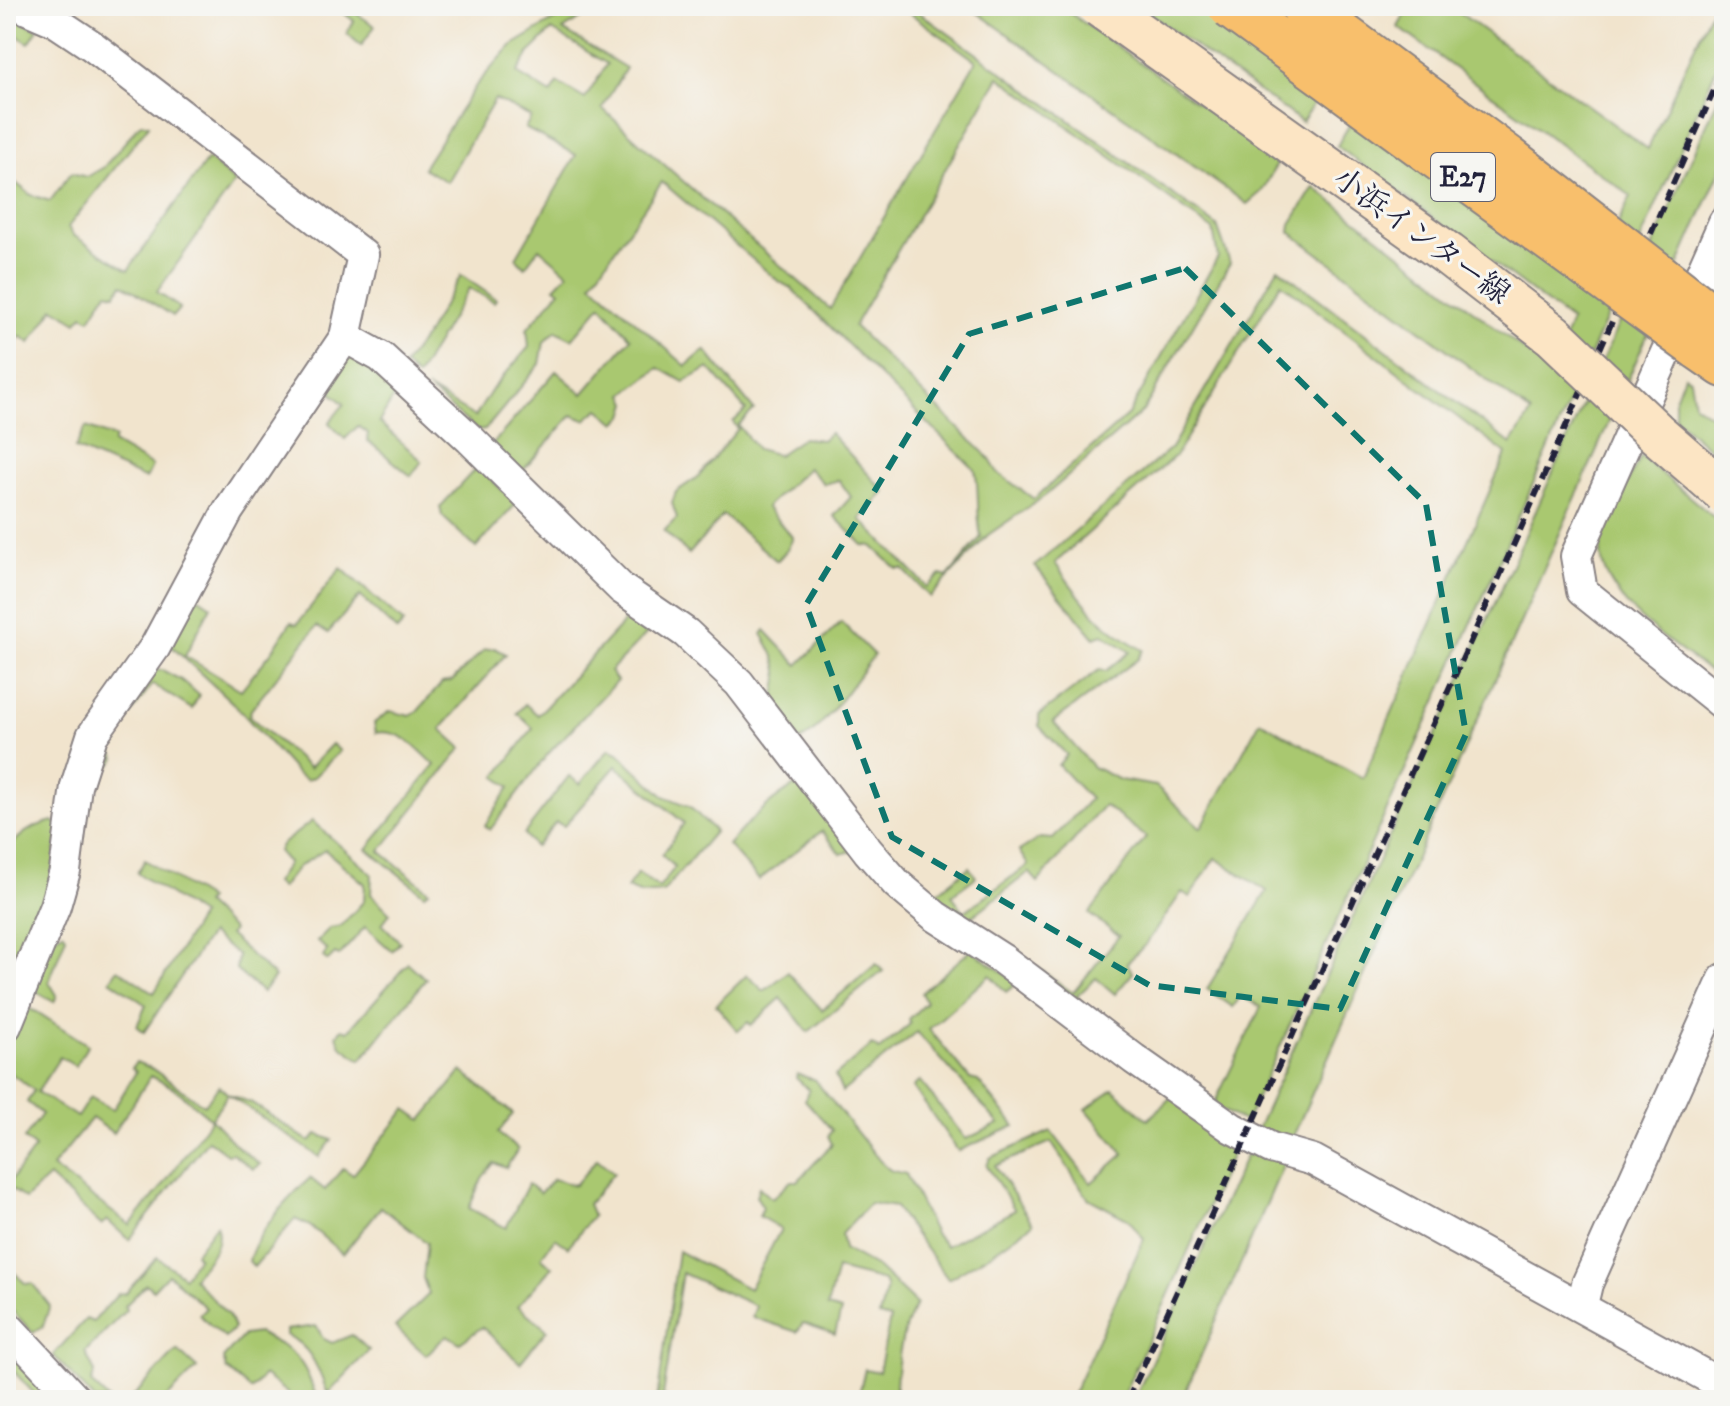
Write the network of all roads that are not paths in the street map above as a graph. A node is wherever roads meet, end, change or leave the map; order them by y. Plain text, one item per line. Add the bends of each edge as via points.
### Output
1 (20, 6) edge
2 (1100, 6) edge
3 (1230, 6) edge
4 (1303, 6) edge
5 (1724, 222) edge
6 (345, 337) junction
7 (1715, 339) edge
8 (1724, 492) edge
9 (1724, 705) edge
10 (1724, 979) edge
11 (6, 1026) edge
12 (1582, 1305) junction
13 (6, 1325) edge
14 (1724, 1386) edge
15 (76, 1400) edge

1 - 6 street via 91,45 363,255
2 - 8 main road, 小浜インター線, bridge via 1553,335
3 - 7 highway, E27, bridge
4 - 7 highway, E27, bridge via 1509,159
5 - 9 street via 1576,556 1582,591
6 - 11 street via 228,511 155,647 92,736 76,786 55,906
6 - 12 street via 381,357 622,589 686,633 739,683 868,851 935,916 1247,1137 1313,1160
10 - 12 street
12 - 14 street
13 - 15 street

